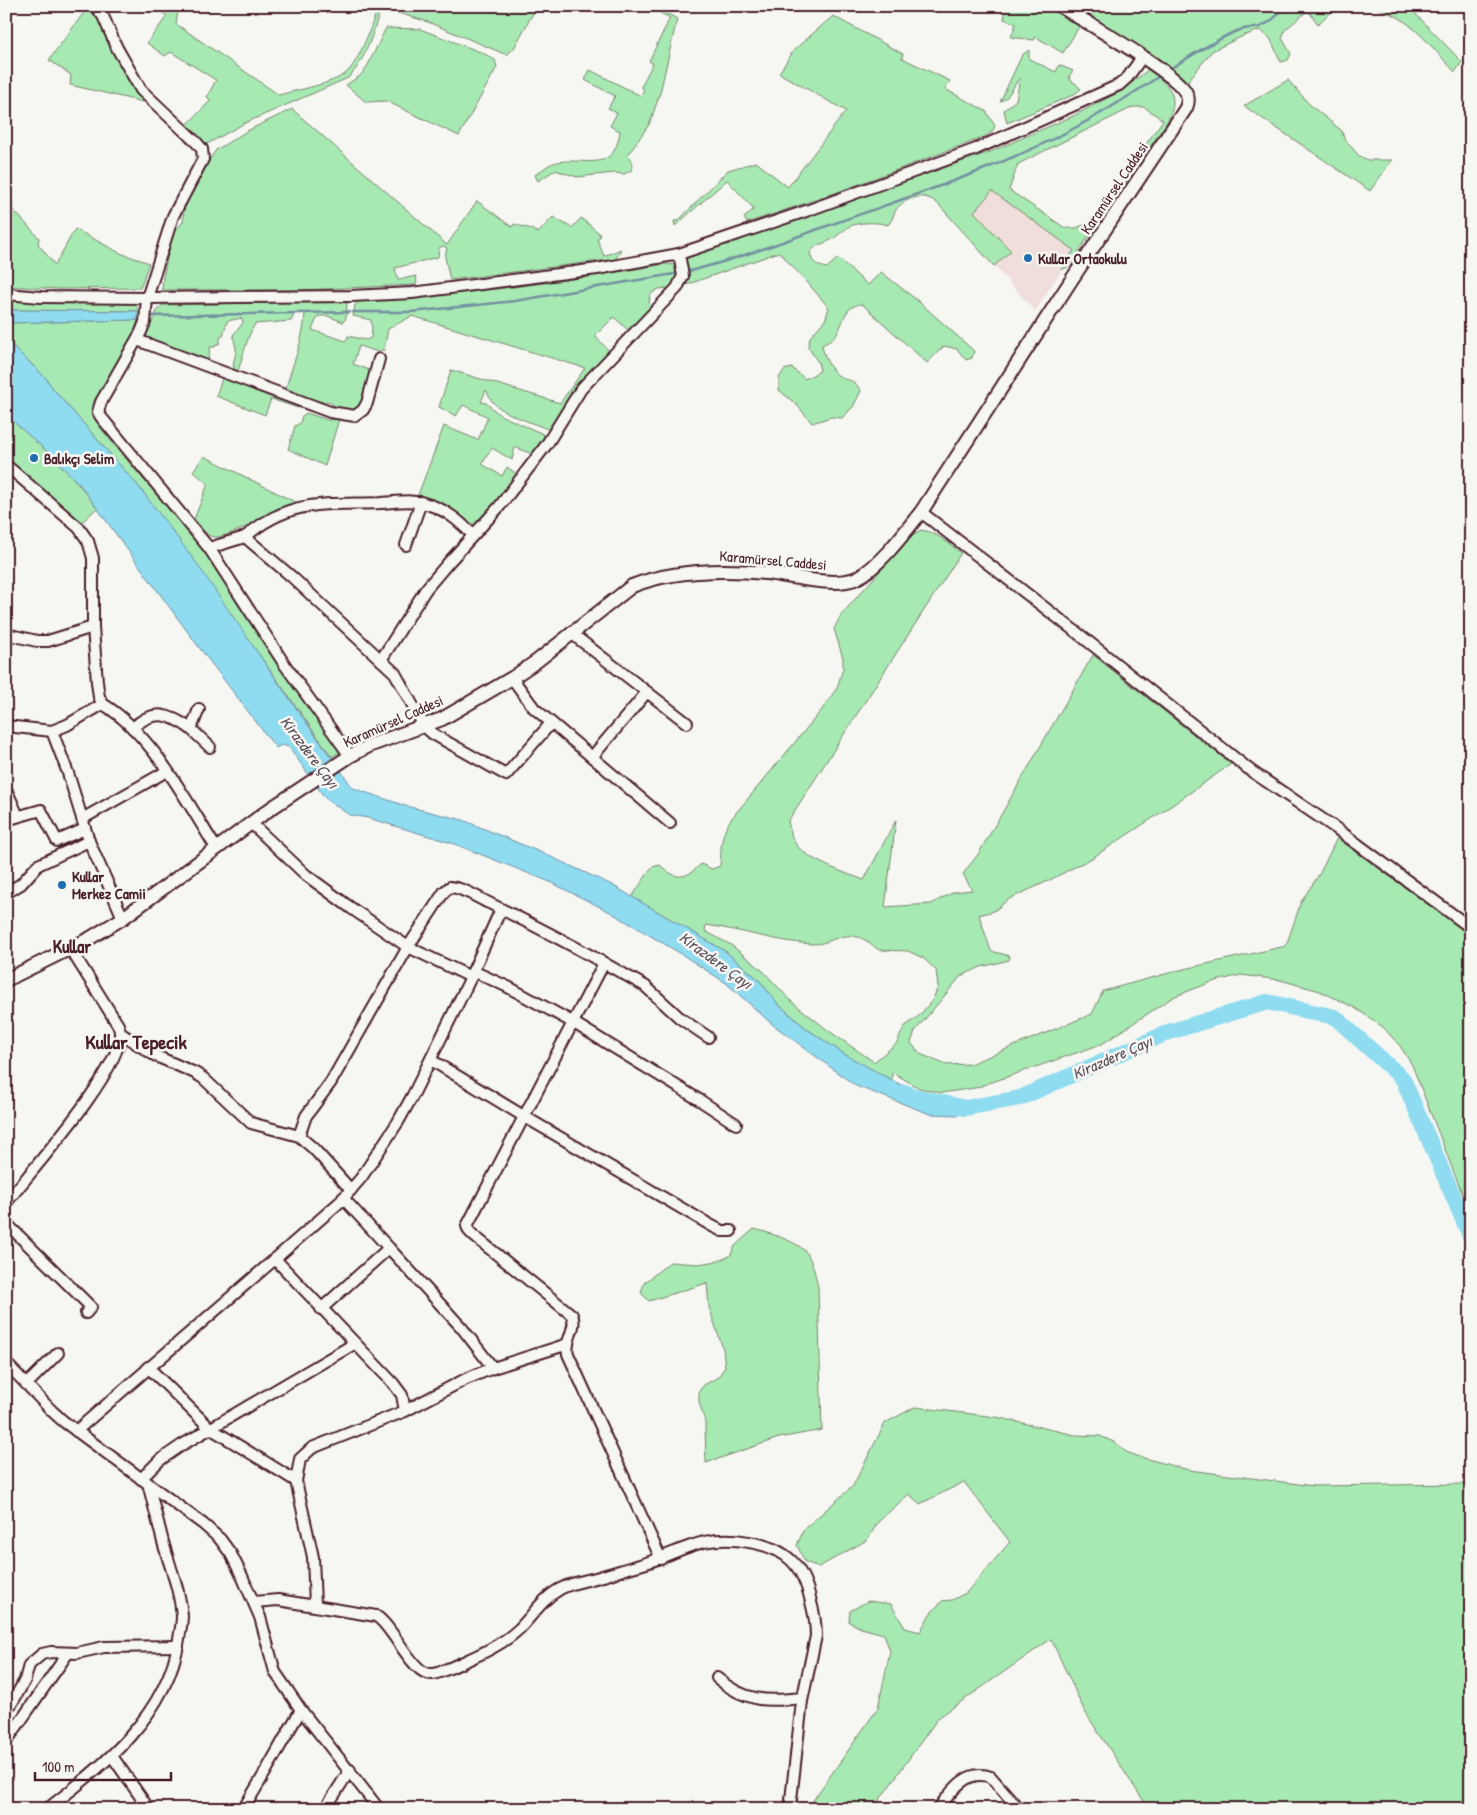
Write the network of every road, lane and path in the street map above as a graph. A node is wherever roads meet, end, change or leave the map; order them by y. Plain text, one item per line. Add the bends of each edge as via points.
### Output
1 (95, 6) edge
2 (1060, 6) edge
3 (1147, 60) junction
4 (680, 259) junction
5 (6, 294) edge
6 (146, 302) junction
7 (137, 340) junction
8 (379, 359) dead end
9 (6, 465) edge
10 (421, 502) junction
11 (921, 512) junction
12 (473, 535) junction
13 (245, 538) junction
14 (406, 545) dead end
15 (209, 548) junction
16 (93, 627) junction
17 (572, 633) junction
18 (6, 634) edge
19 (381, 660) junction
20 (512, 678) junction
21 (647, 692) junction
22 (103, 704) junction
23 (199, 709) dead end
24 (552, 723) junction
25 (687, 723) dead end
26 (6, 726) edge
27 (424, 726) junction
28 (133, 728) junction
29 (191, 729) junction
30 (52, 731) junction
31 (210, 747) dead end
32 (350, 756) junction
33 (592, 757) junction
34 (167, 771) junction
35 (6, 789) edge
36 (18, 816) junction
37 (6, 820) edge
38 (251, 823) junction
39 (670, 823) dead end
40 (84, 824) junction
41 (89, 841) junction
42 (216, 848) junction
43 (6, 893) edge
44 (501, 908) junction
45 (122, 918) junction
46 (1471, 928) edge
47 (408, 947) junction
48 (70, 948) junction
49 (604, 963) junction
50 (472, 974) junction
51 (6, 980) edge
52 (574, 1023) junction
53 (120, 1033) junction
54 (708, 1037) dead end
55 (431, 1060) junction
56 (525, 1117) junction
57 (736, 1124) dead end
58 (299, 1136) junction
59 (351, 1190) junction
60 (343, 1198) junction
61 (6, 1204) edge
62 (6, 1223) edge
63 (731, 1232) dead end
64 (389, 1248) junction
65 (275, 1259) junction
66 (321, 1309) junction
67 (86, 1313) dead end
68 (354, 1344) junction
69 (568, 1344) junction
70 (58, 1353) dead end
71 (148, 1367) junction
72 (493, 1368) junction
73 (8, 1369) edge
74 (27, 1384) junction
75 (406, 1410) junction
76 (210, 1428) junction
77 (76, 1431) junction
78 (144, 1481) junction
79 (296, 1481) junction
80 (661, 1559) junction
81 (254, 1602) junction
82 (315, 1605) junction
83 (178, 1646) junction
84 (68, 1653) junction
85 (717, 1678) dead end
86 (802, 1698) junction
87 (6, 1708) edge
88 (301, 1710) junction
89 (6, 1742) edge
90 (112, 1756) junction
91 (350, 1770) junction
92 (47, 1809) edge
93 (149, 1809) edge
94 (244, 1809) edge
95 (325, 1809) edge
96 (379, 1809) edge
97 (790, 1809) edge
98 (938, 1809) edge
99 (1020, 1809) edge

1 - 6 street via 141,90 197,143 203,153 201,164 173,216
2 - 3 main road, Karamürsel Caddesi
3 - 4 street via 1119,85 976,149
3 - 11 main road, Karamürsel Caddesi via 1187,94 1183,116 1072,279
4 - 6 street via 412,292
4 - 12 street via 682,281 672,295 582,388 547,444 499,507
5 - 6 street
6 - 7 street via 145,322
7 - 8 street via 330,412 348,415 359,414 367,403
7 - 15 street via 98,412
9 - 16 street via 79,528 88,541 93,558
10 - 12 street via 446,512
10 - 13 street via 305,506 262,524
10 - 14 street
11 - 17 main road, Karamürsel Caddesi via 869,569 848,581 747,572 695,572 662,577 632,586
11 - 46 street via 1251,771 1337,829
12 - 19 street via 426,589
13 - 15 street
13 - 19 street
15 - 32 street via 285,665
16 - 18 street via 48,641
16 - 22 street via 97,682
17 - 20 main road, Karamürsel Caddesi
17 - 21 street
19 - 27 street via 399,678
20 - 24 street via 530,704
20 - 27 main road, Karamürsel Caddesi via 459,710
21 - 25 street
21 - 33 street
22 - 28 street
22 - 30 street
23 - 29 street
24 - 27 street via 506,775 442,740
24 - 33 street
26 - 30 street
27 - 32 main road, Karamürsel Caddesi
28 - 29 street via 145,718 159,715 179,721
28 - 34 street
29 - 31 street
30 - 40 street
32 - 38 main road, Karamürsel Caddesi
33 - 39 street
34 - 40 street
34 - 42 street
35 - 36 street
36 - 37 street
36 - 40 street via 41,810 57,841
38 - 42 main road, Karamürsel Caddesi
38 - 47 street via 306,875
40 - 41 street
41 - 43 street via 38,865 21,884
41 - 45 street
42 - 45 main road, Karamürsel Caddesi
44 - 47 street via 450,887
44 - 49 street
44 - 50 street
45 - 48 main road, Karamürsel Caddesi
47 - 50 street
47 - 58 street via 331,1082 306,1116
48 - 51 main road, Karamürsel Caddesi
48 - 53 street
49 - 52 street
49 - 54 street via 645,986 680,1018
50 - 52 street via 508,988
50 - 55 street
52 - 56 street
52 - 57 street
53 - 58 street via 156,1056 203,1078 251,1123
53 - 61 street via 113,1058 91,1096
55 - 56 street
55 - 59 street via 398,1122
56 - 63 street via 712,1226
56 - 69 street via 467,1228 572,1315 574,1325
58 - 59 street
59 - 60 street
60 - 64 street
60 - 65 street
62 - 67 street via 91,1307
64 - 66 street
64 - 72 street via 462,1328
65 - 66 street
65 - 71 street
66 - 68 street
68 - 75 street via 399,1390
68 - 76 street
69 - 72 street
69 - 80 street via 568,1354
70 - 74 street
71 - 76 street
71 - 77 street
72 - 75 street
73 - 74 street
74 - 77 street
75 - 79 street via 312,1448 300,1459
76 - 78 street via 160,1460
76 - 79 street
77 - 78 street
78 - 81 street via 220,1539
78 - 83 street via 178,1589 182,1618
79 - 82 street via 313,1557
80 - 82 street via 559,1589 503,1641 434,1674 427,1674 419,1668 387,1625 376,1616
80 - 86 street via 693,1545 729,1540 763,1544 790,1559 805,1580 816,1626
81 - 82 street via 278,1600
81 - 88 street via 275,1672
83 - 84 street via 104,1647
83 - 90 street via 166,1685 143,1720
84 - 87 street via 42,1654 28,1665 25,1680
84 - 89 street
85 - 86 street via 730,1689 757,1699
86 - 97 street
88 - 91 street
88 - 94 street
90 - 92 street
90 - 93 street
91 - 95 street
91 - 96 street
98 - 99 street via 958,1784 985,1775 991,1777

